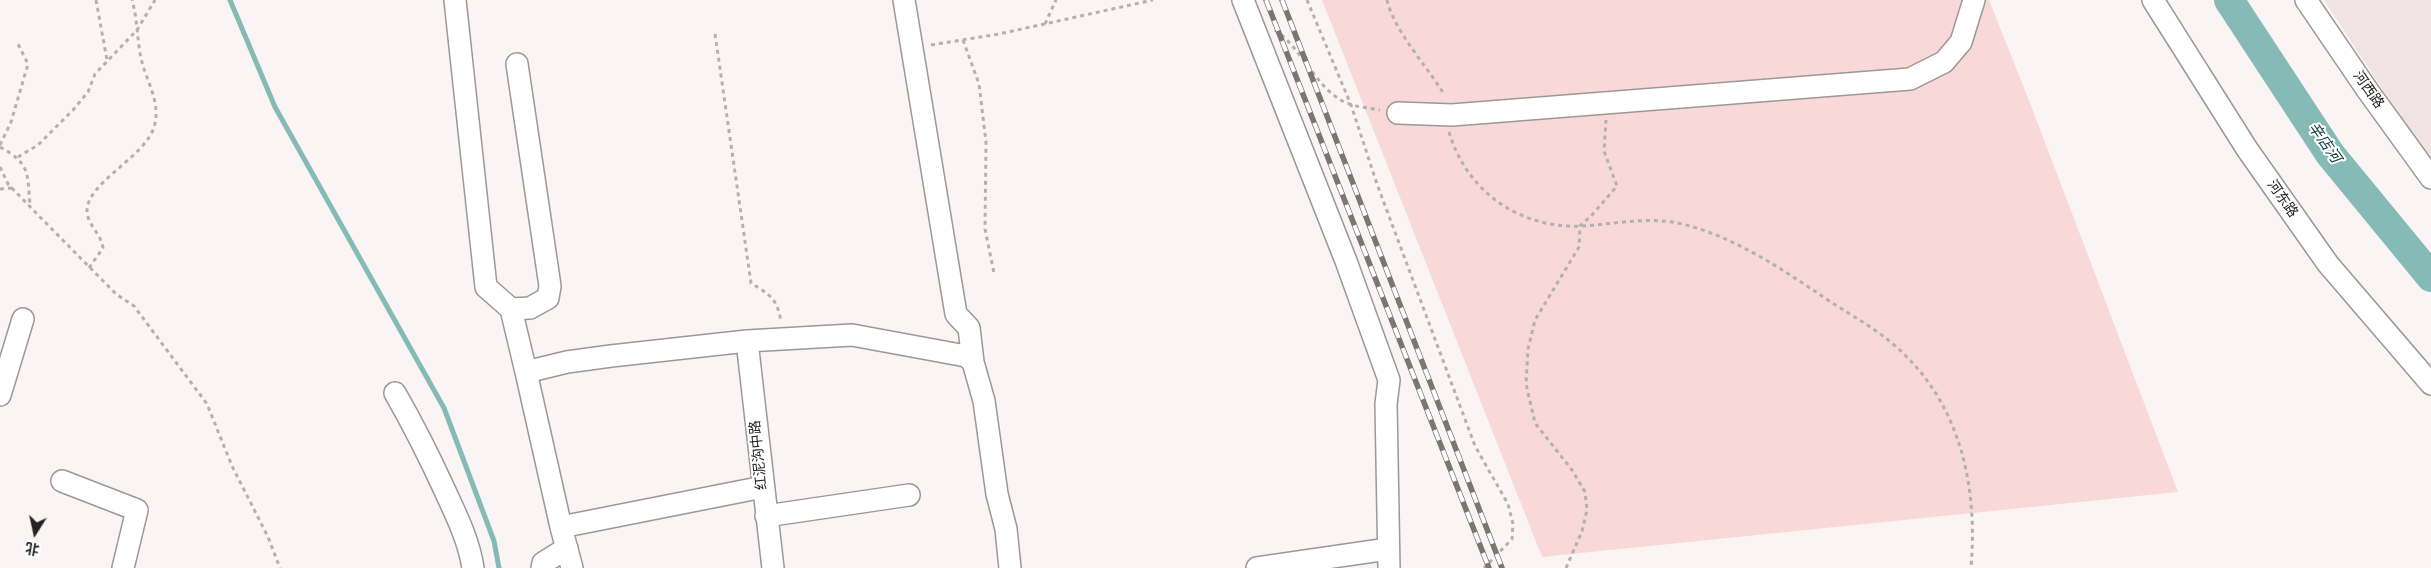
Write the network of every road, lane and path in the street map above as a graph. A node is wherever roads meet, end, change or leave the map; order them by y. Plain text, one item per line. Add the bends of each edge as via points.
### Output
1 (96, 0) edge
2 (132, 0) edge
3 (155, 0) edge
4 (455, 0) edge
5 (904, 0) edge
6 (1056, 0) edge
7 (1153, 0) edge
8 (1243, 0) edge
9 (1307, 0) edge
10 (1387, 0) edge
11 (1974, 0) edge
12 (2153, 0) edge
13 (2306, 0) edge
14 (1044, 24) junction
15 (1272, 28) dead end
16 (137, 30) junction
17 (715, 34) dead end
18 (963, 40) junction
19 (18, 44) dead end
20 (912, 48) junction
21 (107, 60) junction
22 (518, 64) dead end
23 (1608, 103) junction
24 (1351, 105) junction
25 (1398, 113) joint
26 (1444, 115) junction
27 (0, 146) edge
28 (18, 157) junction
29 (0, 167) edge
30 (2431, 178) edge
31 (12, 188) junction
32 (0, 189) edge
33 (30, 206) junction
34 (1580, 226) junction
35 (90, 268) junction
36 (994, 273) dead end
37 (511, 309) junction
38 (23, 319) dead end
39 (775, 340) junction
40 (747, 341) junction
41 (973, 362) junction
42 (526, 372) junction
43 (2431, 384) edge
44 (395, 393) dead end
45 (0, 395) edge
46 (62, 481) dead end
47 (763, 487) junction
48 (908, 495) dead end
49 (766, 516) junction
50 (561, 527) junction
51 (567, 548) junction
52 (1388, 558) edge
53 (123, 568) edge
54 (280, 568) edge
55 (473, 568) edge
56 (542, 568) edge
57 (572, 568) edge
58 (772, 568) edge
59 (1010, 568) edge
60 (1257, 568) edge
61 (1484, 568) edge
62 (1566, 568) edge
63 (1971, 568) edge

1 - 21 path
2 - 16 path
3 - 16 path
4 - 37 street via 486,287
5 - 20 street
6 - 14 path
7 - 14 path
8 - 52 street via 1346,260 1389,380 1386,404
9 - 24 path
10 - 26 path via 1391,17 1442,91
11 - 23 street via 1961,42 1944,62 1910,79
12 - 43 street, 河东路 via 2247,149 2328,264
13 - 30 street, 河西路
14 - 18 path
15 - 24 path via 1288,39 1327,90
16 - 21 path
16 - 35 path via 140,55 156,102 154,127 146,142 98,187 87,208 90,225 102,238 103,248
17 - 39 path via 751,283 778,304 782,323
18 - 20 path
18 - 36 path via 979,84 986,142 984,229
19 - 27 path via 28,64 11,122
20 - 41 street via 956,314 969,328
21 - 28 path via 73,110 38,145
22 - 37 street via 550,286 548,298 530,308
23 - 26 street
23 - 34 path via 1604,151 1617,186
24 - 25 path
24 - 61 path via 1377,184 1475,446 1508,504 1513,524 1512,539
25 - 26 street
26 - 34 path via 1454,148 1473,179 1500,206 1542,224
27 - 28 path
28 - 33 path via 27,170
29 - 31 path
31 - 32 path
31 - 33 path
33 - 35 path
34 - 62 path via 1579,247 1535,320 1528,349 1526,384 1535,423 1585,492 1587,510 1582,531
34 - 63 path via 1652,220 1690,227 1741,246 1893,344 1937,393 1953,424 1971,493 1974,522
35 - 54 path via 116,294 134,306 207,404
37 - 42 street
38 - 45 street
39 - 40 street
39 - 41 street via 852,335 966,356
40 - 42 street via 567,362
40 - 47 street, 红泥沟中路
41 - 59 street via 984,401
42 - 50 street
44 - 55 street via 418,433 449,501 470,550
46 - 53 street via 137,510
47 - 49 street, 红泥沟中路
47 - 50 street
48 - 49 street
49 - 58 street, 红泥沟中路
50 - 51 street
51 - 56 street via 543,563
51 - 57 street
52 - 60 street

